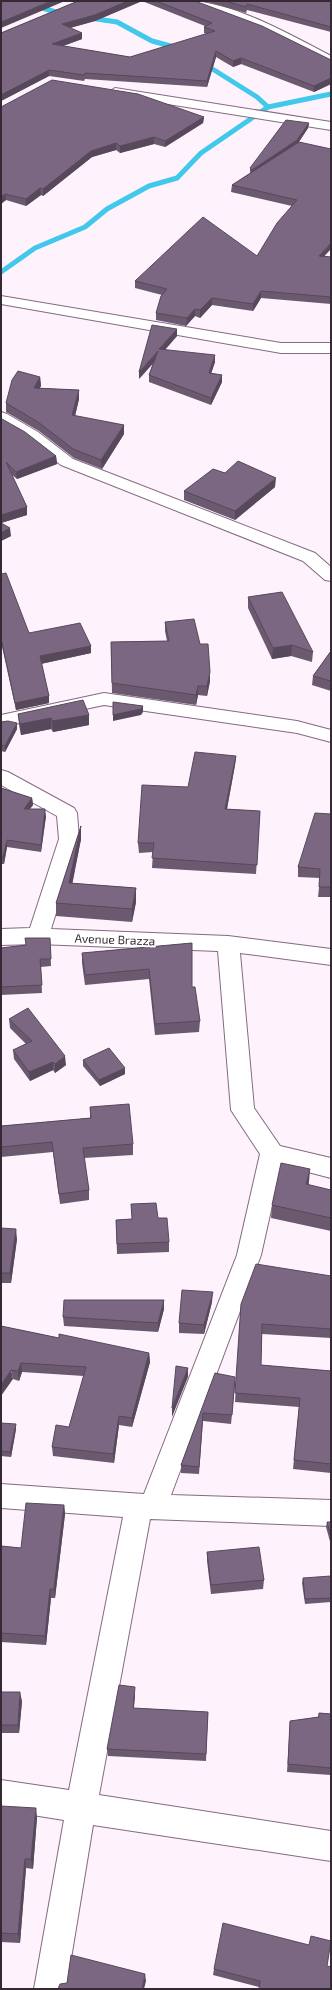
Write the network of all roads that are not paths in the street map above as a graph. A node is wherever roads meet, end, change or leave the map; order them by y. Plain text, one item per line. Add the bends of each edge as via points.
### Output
1 (193, 1) edge
2 (331, 61) edge
3 (104, 90) edge
4 (331, 126) edge
5 (1, 300) edge
6 (331, 348) edge
7 (1, 417) edge
8 (331, 576) edge
9 (1, 721) edge
10 (331, 736) edge
11 (1, 777) edge
12 (38, 936) junction
13 (1, 937) edge
14 (228, 944) junction
15 (331, 957) edge
16 (272, 1153) junction
17 (331, 1168) edge
18 (1, 1496) edge
19 (146, 1506) junction
20 (331, 1512) edge
21 (1, 1795) edge
22 (81, 1808) junction
23 (331, 1846) edge
24 (50, 1989) edge

1 - 2 street via 266,27
3 - 4 street
5 - 6 street via 281,348
7 - 8 street via 32,435 67,462 309,557
9 - 10 street via 104,699 297,727
11 - 12 street via 67,813 69,839
12 - 13 street, Avenue Brazza
12 - 14 street, Avenue Brazza
14 - 15 street, Avenue Brazza
14 - 16 street via 243,1110
16 - 17 street
16 - 19 street via 249,1255
18 - 19 street
19 - 20 street
19 - 22 street
21 - 22 street
22 - 23 street
22 - 24 street

